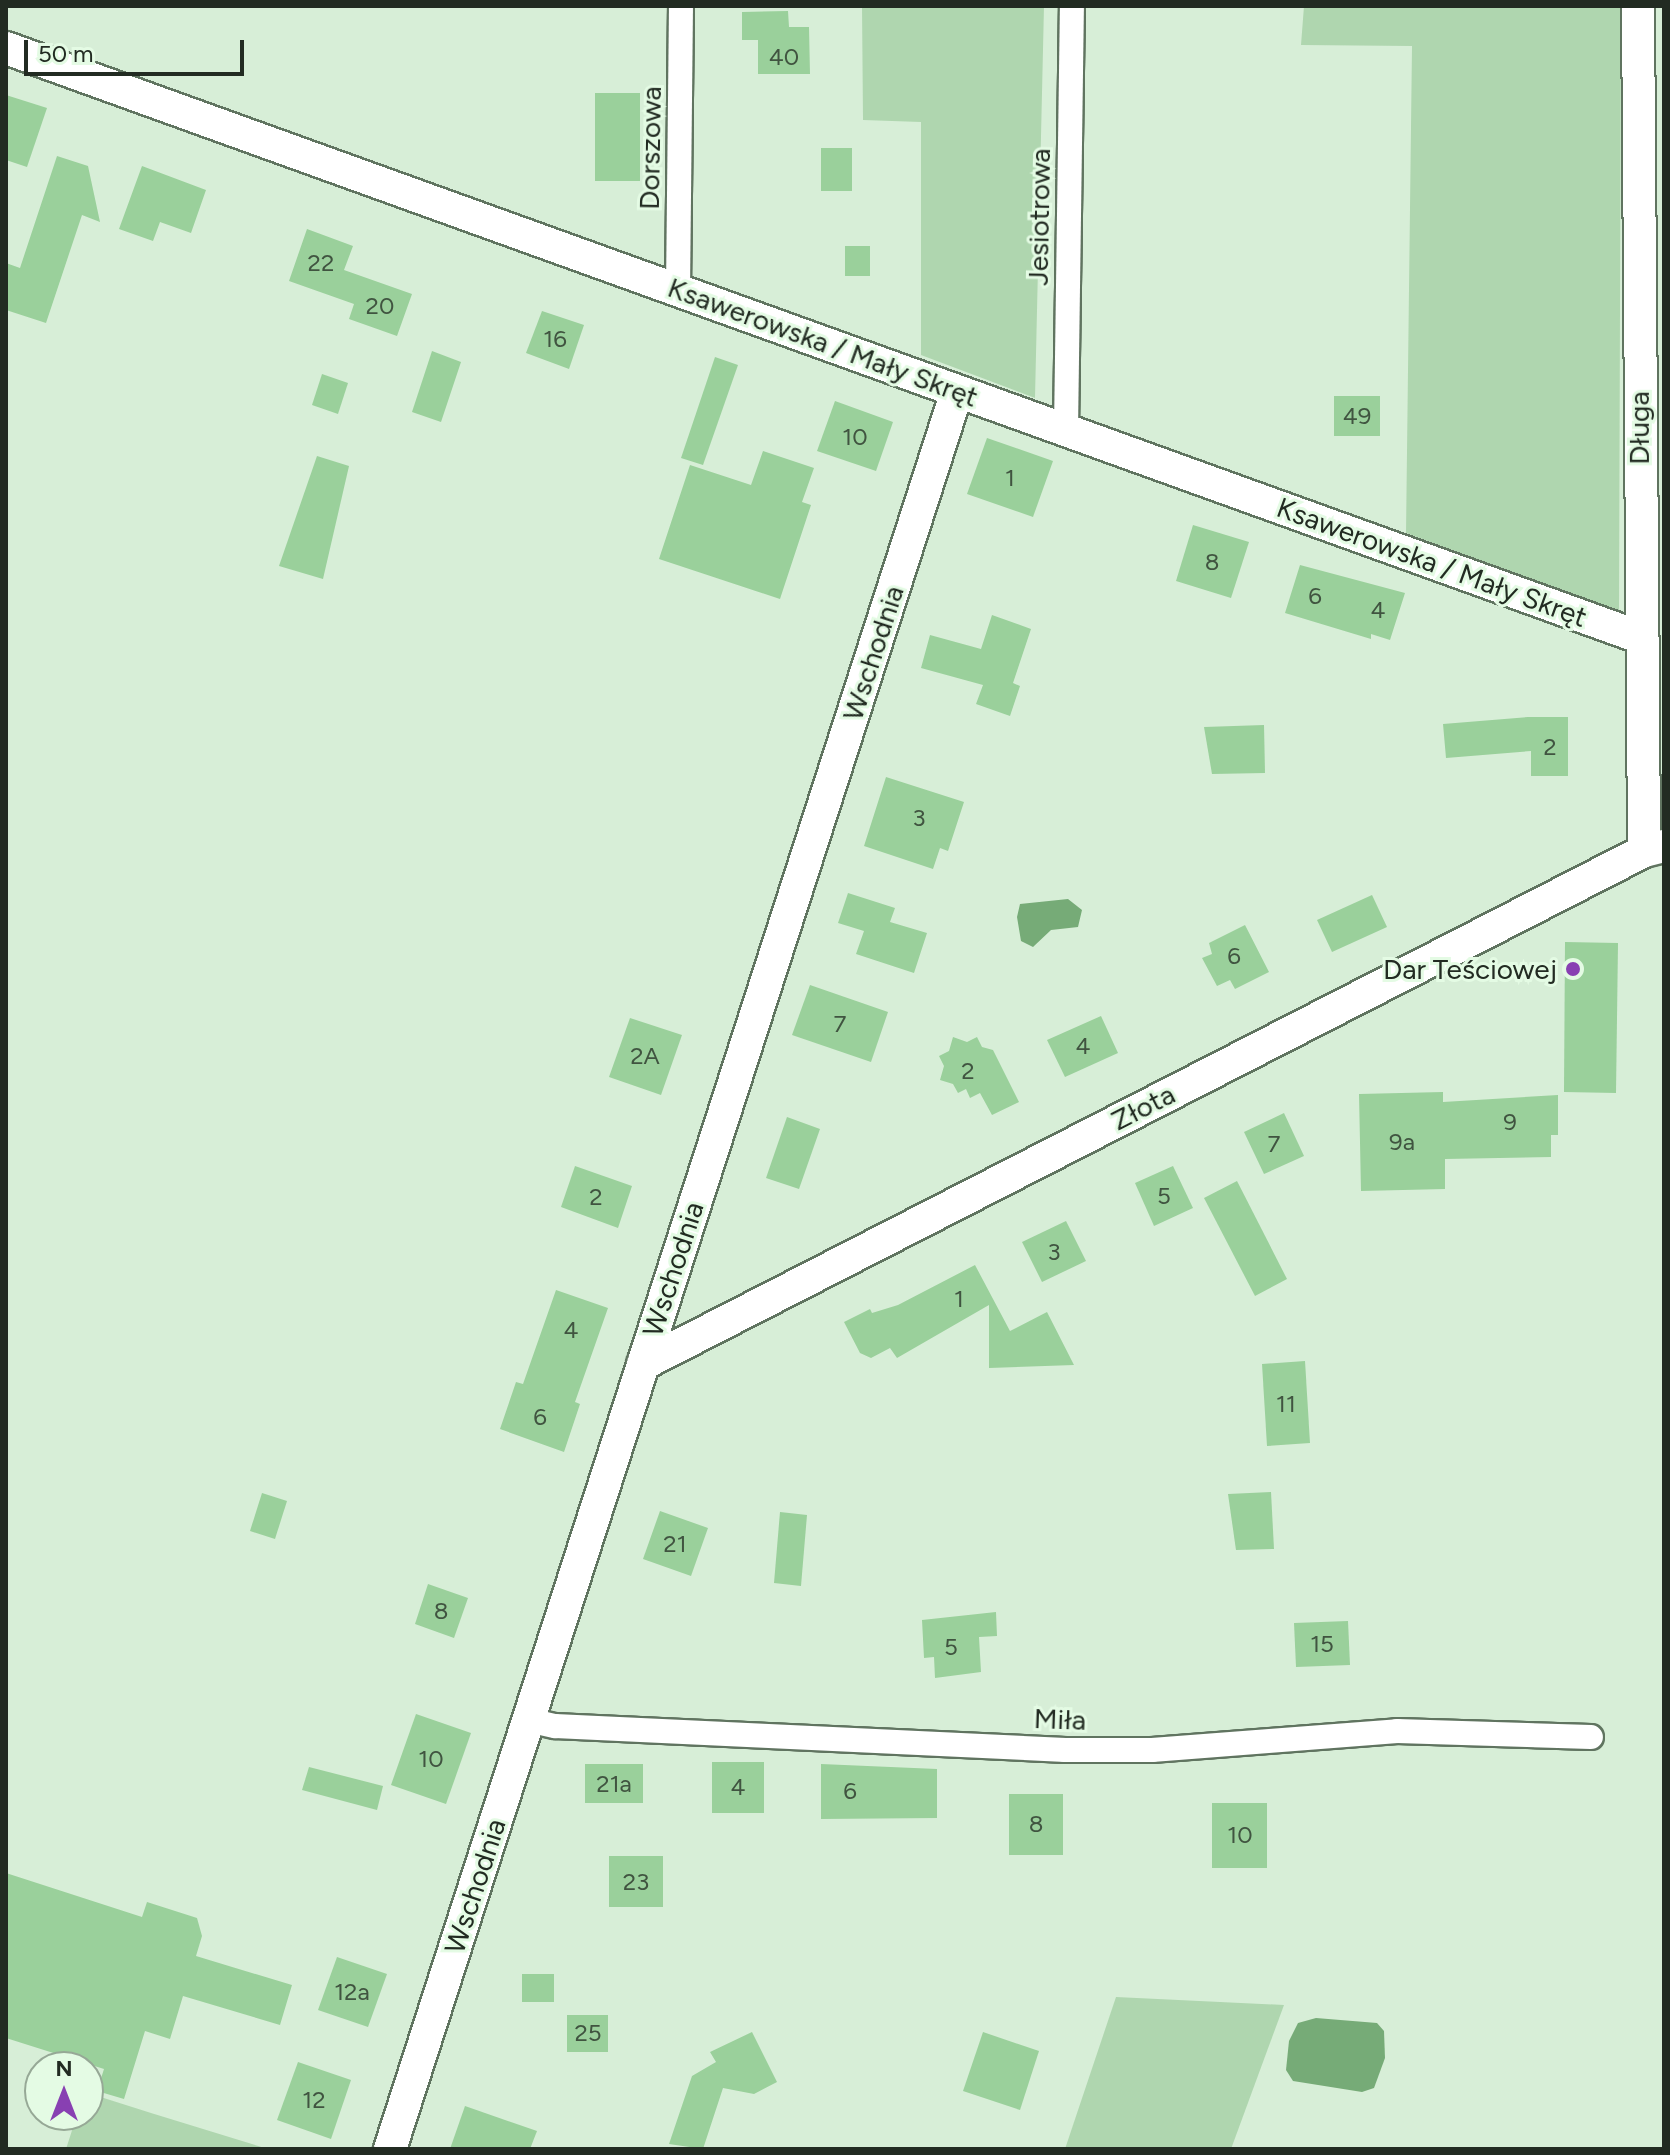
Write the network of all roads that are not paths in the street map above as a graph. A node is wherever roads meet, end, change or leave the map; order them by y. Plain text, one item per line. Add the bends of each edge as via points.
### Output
1 (681, 6) edge
2 (1072, 6) edge
3 (1638, 6) edge
4 (6, 48) edge
5 (678, 291) junction
6 (957, 391) junction
7 (1066, 430) junction
8 (1639, 637) junction
9 (1654, 848) edge
10 (643, 1364) junction
11 (528, 1720) junction
12 (1591, 1737) dead end
13 (390, 2149) edge

1 - 5 street, Dorszowa
2 - 7 street, Jesiotrowa
3 - 8 street, Długa
4 - 5 street, Ksawerowska / Mały Skręt
5 - 6 street, Ksawerowska / Mały Skręt
6 - 7 street, Ksawerowska / Mały Skręt
6 - 10 street, Wschodnia
7 - 8 street, Ksawerowska / Mały Skręt
8 - 9 street, Długa
9 - 10 street, Złota
10 - 11 street, Wschodnia
11 - 12 street, Miła via 555,1726 1065,1750 1152,1750 1397,1731
11 - 13 street, Wschodnia

